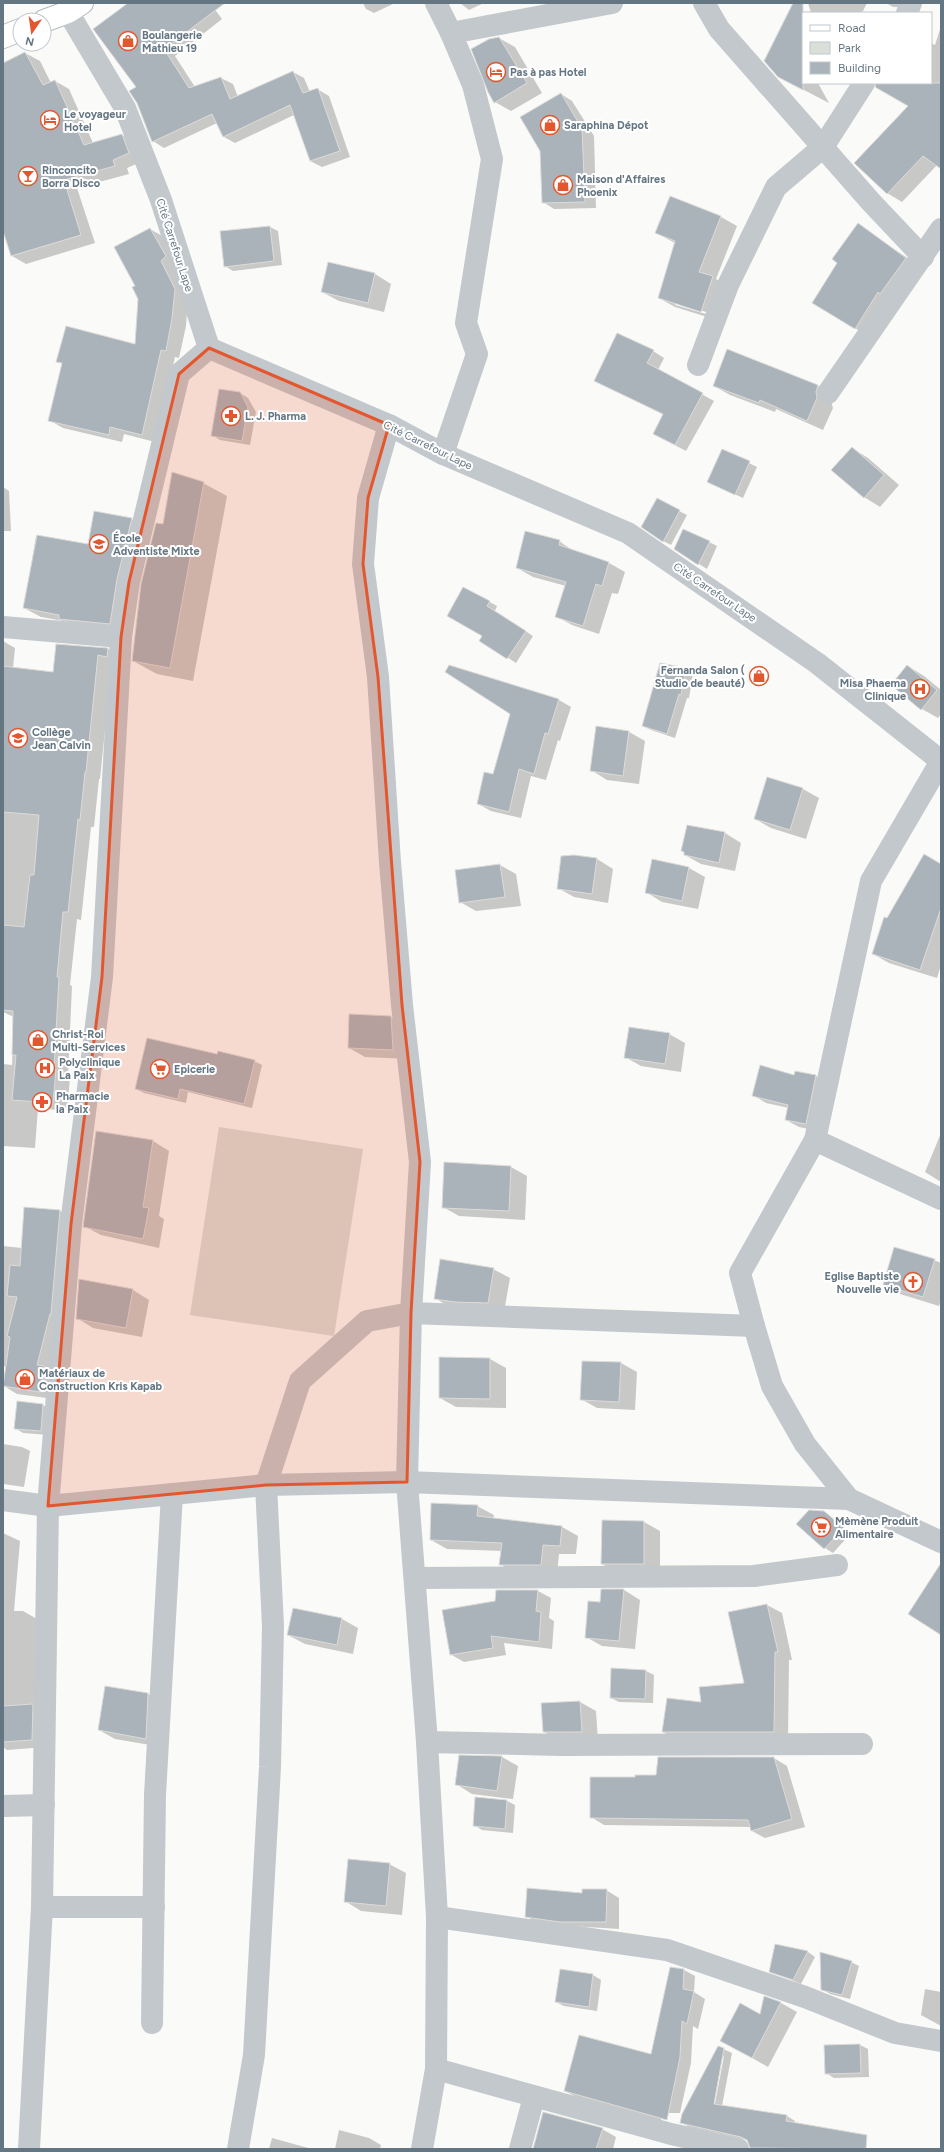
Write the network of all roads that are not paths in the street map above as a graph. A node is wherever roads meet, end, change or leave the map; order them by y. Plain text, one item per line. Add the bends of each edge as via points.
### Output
1 (436, 3) edge
2 (612, 3) edge
3 (704, 3) edge
4 (75, 7) edge
5 (52, 17) edge
6 (451, 33) junction
7 (863, 84) edge
8 (823, 147) junction
9 (941, 229) edge
10 (923, 257) junction
11 (209, 348) junction
12 (698, 365) dead end
13 (828, 393) dead end
14 (389, 425) junction
15 (443, 454) junction
16 (3, 627) edge
17 (121, 637) junction
18 (941, 761) edge
19 (815, 1140) junction
20 (941, 1198) edge
21 (411, 1313) junction
22 (754, 1326) junction
23 (407, 1482) junction
24 (266, 1485) junction
25 (172, 1494) junction
26 (849, 1499) junction
27 (3, 1500) edge
28 (48, 1506) junction
29 (941, 1542) edge
30 (837, 1565) dead end
31 (415, 1578) junction
32 (427, 1742) junction
33 (862, 1744) dead end
34 (44, 1805) junction
35 (3, 1806) edge
36 (42, 1907) junction
37 (154, 1907) junction
38 (437, 1917) junction
39 (152, 2023) dead end
40 (941, 2040) edge
41 (436, 2069) junction
42 (534, 2096) junction
43 (670, 2141) edge
44 (29, 2149) edge
45 (238, 2149) edge
46 (422, 2149) edge
47 (520, 2149) edge
48 (738, 2149) edge

1 - 6 street
2 - 6 street
3 - 8 street via 719,30
4 - 5 main road
4 - 11 street, Cité Carrefour Lape via 126,108 161,200
6 - 15 street via 473,85 492,159 466,323 477,354
7 - 8 street
8 - 10 street
8 - 12 street via 776,187 728,285
9 - 10 street
10 - 13 street
11 - 14 street, Cité Carrefour Lape
11 - 17 street via 179,374 129,582
14 - 15 street, Cité Carrefour Lape
14 - 21 street via 368,498 363,564 378,677 401,997 420,1162
15 - 18 street, Cité Carrefour Lape via 628,533 816,663
16 - 17 street
17 - 28 street via 102,978 71,1224
18 - 19 street via 871,881
19 - 20 street
19 - 22 street via 740,1273
21 - 22 street
21 - 23 street
21 - 24 street via 367,1321 300,1381
22 - 26 street via 772,1386 805,1444
23 - 24 street
23 - 26 street
23 - 31 street
24 - 25 street
24 - 45 street via 273,1626 270,1767 254,2055
25 - 28 street
25 - 37 street via 155,1795
26 - 29 street
27 - 28 street
28 - 34 street
30 - 31 street via 754,1576
31 - 32 street
32 - 33 street via 561,1746
32 - 38 street
34 - 35 street
34 - 36 street
36 - 37 street
36 - 44 street
37 - 39 street
38 - 40 street via 667,1950 805,1997 895,2033
38 - 41 street
41 - 42 street
41 - 46 street
42 - 43 street
42 - 47 street
43 - 48 street

